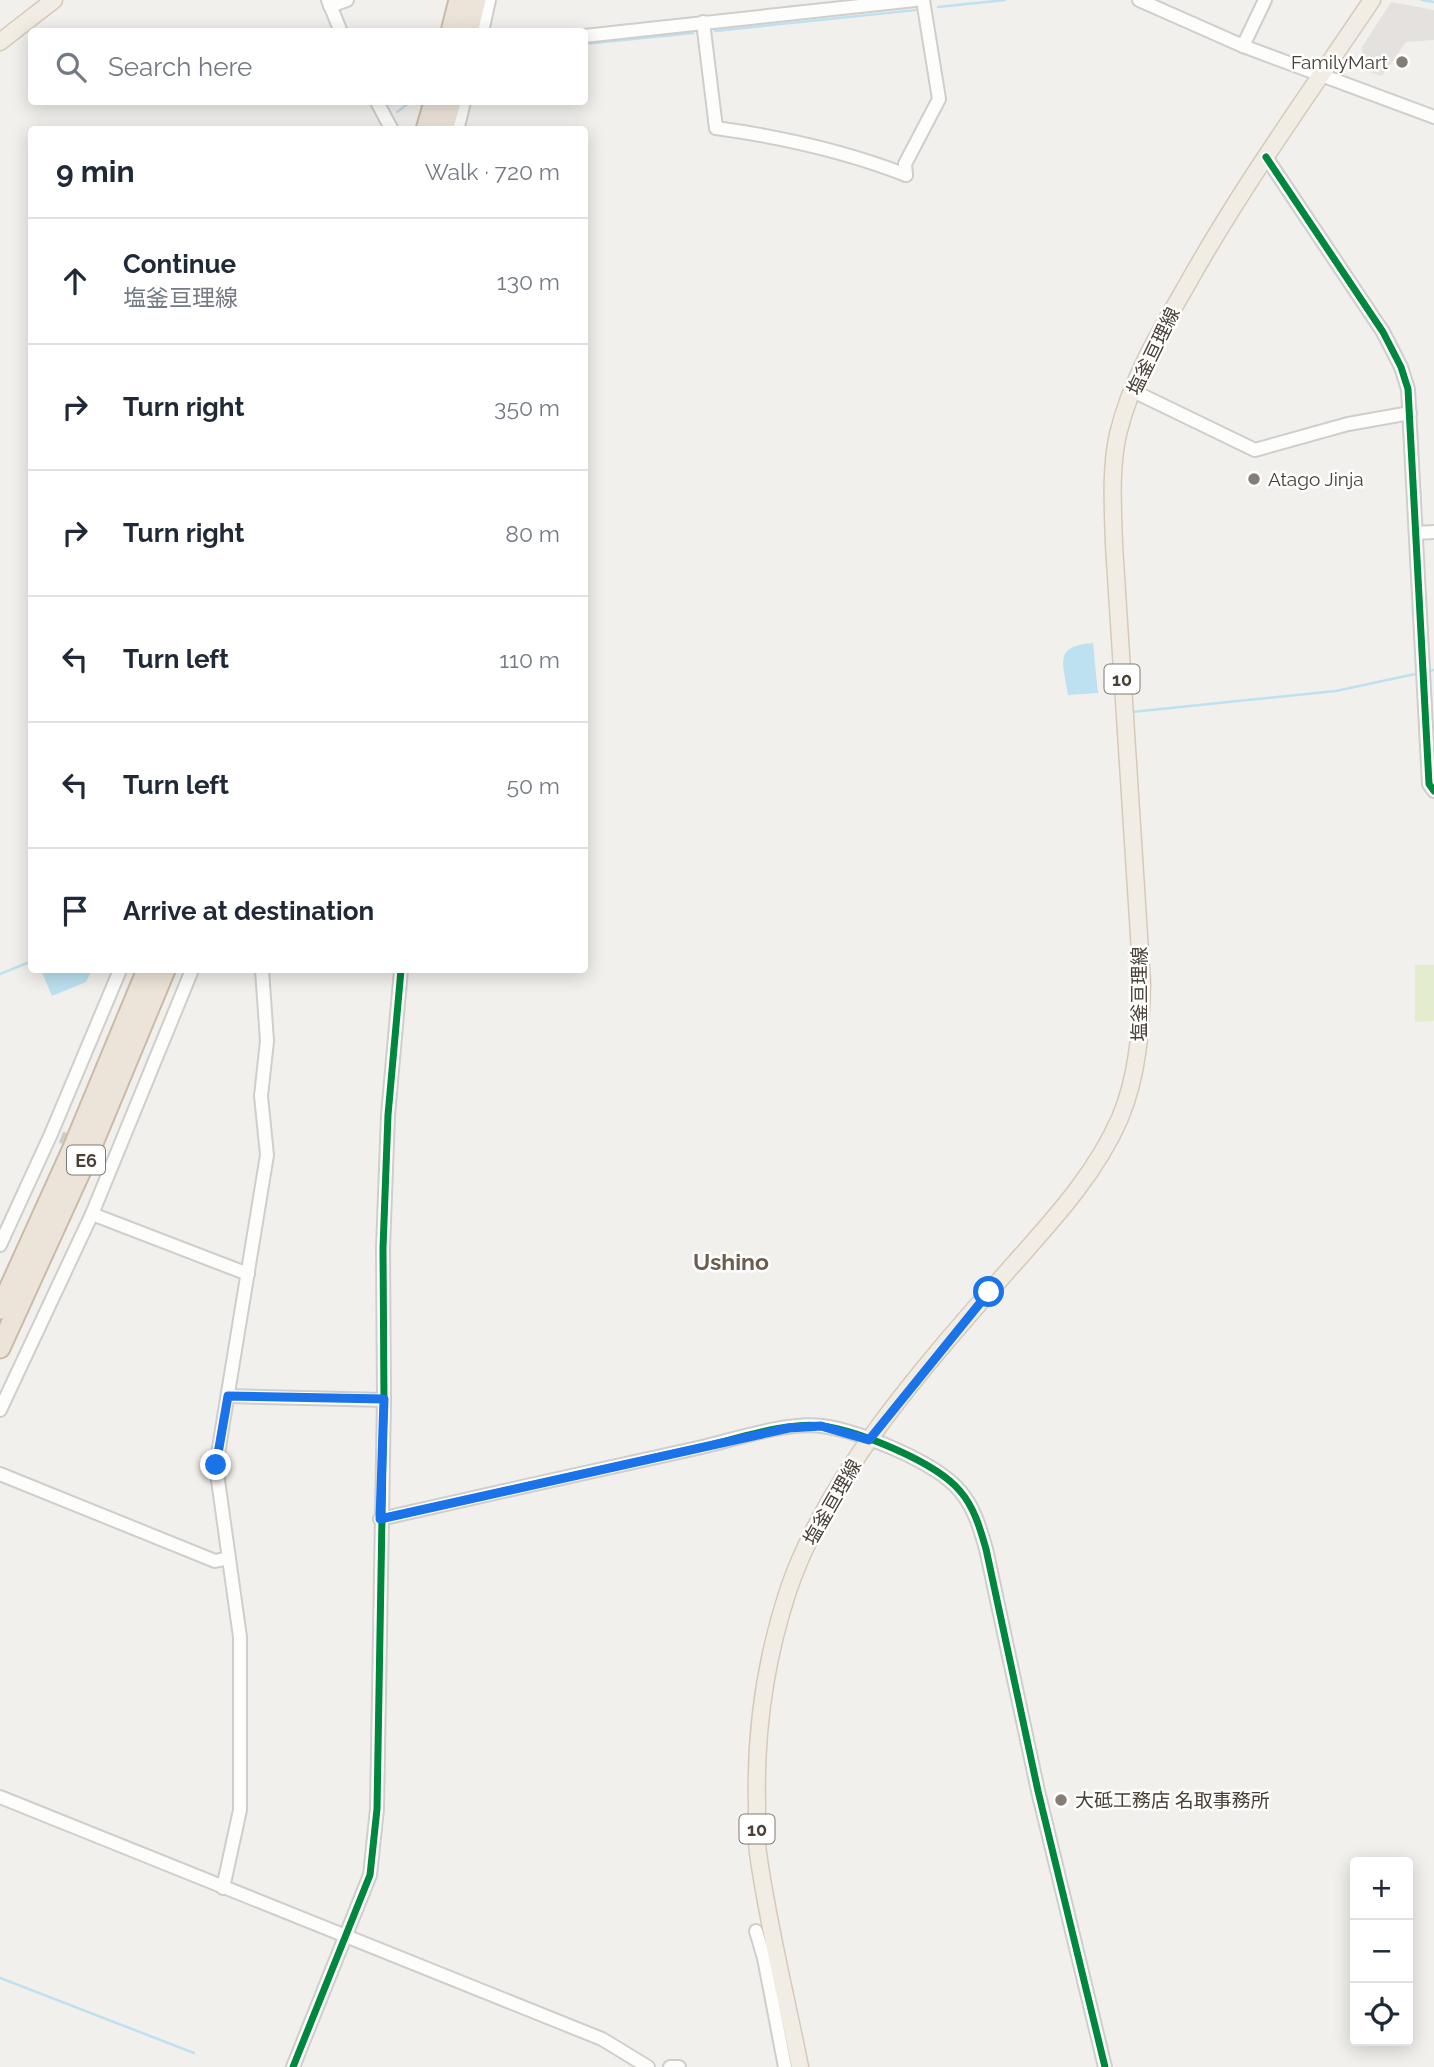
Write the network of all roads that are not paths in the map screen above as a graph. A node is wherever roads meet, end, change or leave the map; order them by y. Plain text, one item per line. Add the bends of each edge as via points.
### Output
1 (54, 0) edge
2 (347, 0) edge
3 (459, 0) edge
4 (476, 0) edge
5 (489, 0) edge
6 (915, 0) edge
7 (923, 0) edge
8 (1139, 0) edge
9 (1265, 0) edge
10 (1372, 0) edge
11 (329, 3) edge
12 (704, 22) junction
13 (339, 28) edge
14 (452, 28) edge
15 (469, 28) edge
16 (483, 28) edge
17 (588, 36) edge
18 (0, 42) edge
19 (1242, 46) junction
20 (1322, 74) junction
21 (379, 105) edge
22 (433, 105) edge
23 (450, 105) edge
24 (463, 105) edge
25 (1434, 117) edge
26 (390, 126) edge
27 (427, 126) edge
28 (444, 126) edge
29 (458, 126) edge
30 (1266, 158) junction
31 (1131, 390) junction
32 (1410, 412) junction
33 (1416, 533) junction
34 (1434, 533) edge
35 (1434, 791) edge
36 (119, 973) edge
37 (146, 973) edge
38 (164, 973) edge
39 (191, 973) edge
40 (262, 973) edge
41 (401, 973) edge
42 (92, 1214) junction
43 (0, 1244) edge
44 (248, 1274) junction
45 (0, 1309) edge
46 (0, 1348) edge
47 (5, 1386) edge
48 (228, 1396) junction
49 (384, 1399) junction
50 (0, 1410) edge
51 (869, 1440) junction
52 (0, 1475) edge
53 (380, 1519) junction
54 (229, 1559) junction
55 (0, 1797) edge
56 (223, 1888) junction
57 (756, 1931) dead end
58 (345, 1937) junction
59 (293, 2067) edge
60 (648, 2067) edge
61 (670, 2067) edge
62 (679, 2067) edge
63 (785, 2067) edge
64 (800, 2067) edge
65 (1105, 2067) edge

1 - 18 main road
2 - 11 street
3 - 14 highway
4 - 15 highway
5 - 16 street
6 - 12 street
7 - 12 street via 939,99 905,164 906,175 794,141 716,128
8 - 19 street
9 - 19 street
10 - 20 main road, 塩釜亘理線 / 10
11 - 13 street
12 - 17 street
19 - 20 street
20 - 25 street
20 - 30 main road, 塩釜亘理線 / 10
21 - 26 street
22 - 27 highway
23 - 28 highway
24 - 29 street
30 - 31 main road, 塩釜亘理線 / 10 via 1210,243
30 - 32 street via 1383,332 1401,367
31 - 32 street via 1255,450
31 - 51 main road, 塩釜亘理線 / 10 via 1113,475 1142,982 1139,1050 1131,1083 1120,1118 1083,1181
32 - 33 street
33 - 34 street
33 - 35 street via 1429,784
36 - 43 street via 56,1135
37 - 45 highway, E6
38 - 46 highway, E6
39 - 42 street via 109,1155
40 - 44 street via 267,1041 261,1096 267,1154
41 - 49 street via 386,1157
42 - 44 street
42 - 47 street
44 - 48 street
47 - 50 street
48 - 49 street
48 - 54 street via 216,1465
49 - 53 street
51 - 53 street via 821,1426 789,1428
51 - 64 main road, 塩釜亘理線 / 10 via 824,1508 788,1590 759,1716 758,1851
51 - 65 street via 943,1474 975,1513
52 - 54 street via 215,1561
53 - 58 street via 377,1809 370,1875
54 - 56 street via 240,1637 242,1780
55 - 56 street
56 - 58 street
57 - 63 street
58 - 59 street
58 - 60 street via 602,2039
61 - 62 street

